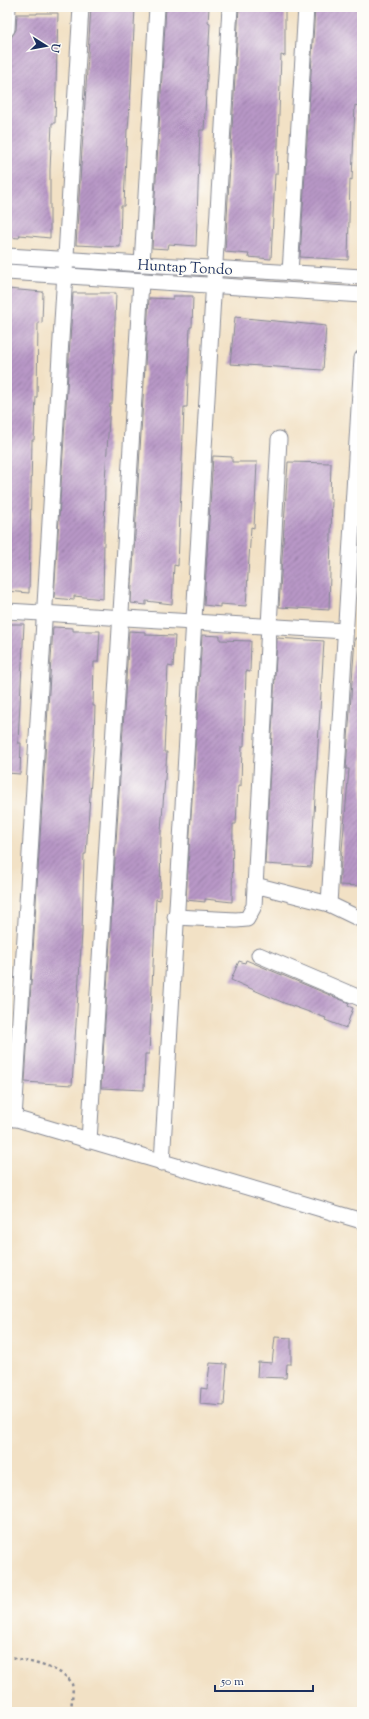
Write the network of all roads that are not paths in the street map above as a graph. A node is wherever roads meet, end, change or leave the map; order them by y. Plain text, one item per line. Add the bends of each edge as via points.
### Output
1 (8, 7) edge
2 (81, 7) edge
3 (157, 7) edge
4 (230, 7) edge
5 (306, 7) edge
6 (7, 29) edge
7 (7, 256) edge
8 (66, 260) junction
9 (142, 264) junction
10 (215, 268) junction
11 (7, 272) edge
12 (290, 273) junction
13 (65, 276) junction
14 (362, 277) edge
15 (141, 281) junction
16 (214, 286) junction
17 (362, 295) edge
18 (362, 358) edge
19 (279, 439) dead end
20 (7, 611) edge
21 (44, 613) junction
22 (120, 618) junction
23 (193, 622) junction
24 (269, 627) junction
25 (345, 632) junction
26 (255, 885) junction
27 (329, 904) junction
28 (175, 917) junction
29 (362, 920) edge
30 (259, 955) dead end
31 (362, 999) edge
32 (11, 1117) edge
33 (89, 1141) junction
34 (162, 1163) junction
35 (362, 1221) edge

1 - 6 street
2 - 8 street
3 - 9 street
4 - 10 street
5 - 12 street
7 - 8 street, Huntap Tondo
8 - 9 street, Huntap Tondo
8 - 13 street
9 - 10 street, Huntap Tondo
10 - 12 street, Huntap Tondo
10 - 16 street
11 - 13 street
12 - 14 street, Huntap Tondo
13 - 15 street
13 - 21 street
15 - 16 street
15 - 22 street
16 - 17 street
16 - 23 street
18 - 25 street
19 - 24 street
20 - 21 street
21 - 22 street
21 - 32 street
22 - 23 street
22 - 33 street
23 - 24 street
23 - 28 street
24 - 25 street
24 - 26 street
25 - 27 street
26 - 27 street
26 - 28 street via 254,906 247,919
27 - 29 street
28 - 34 street
30 - 31 street
32 - 33 street
33 - 34 street
34 - 35 street

